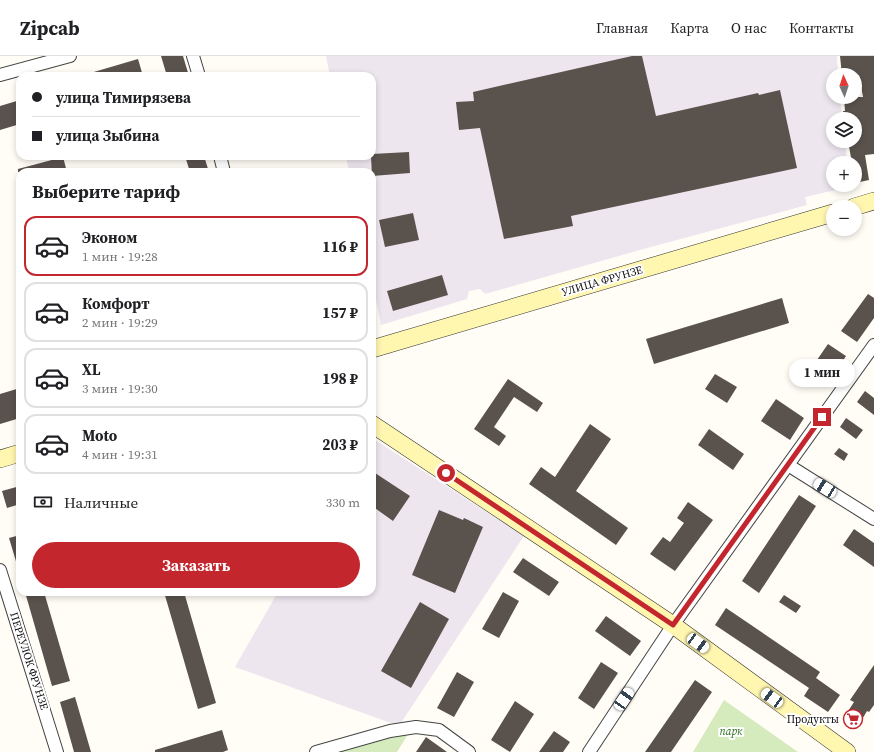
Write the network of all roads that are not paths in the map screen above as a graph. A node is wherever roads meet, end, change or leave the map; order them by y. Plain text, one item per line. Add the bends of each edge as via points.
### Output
1 (70, 56) edge
2 (193, 56) edge
3 (198, 72) edge
4 (0, 75) edge
5 (874, 201) edge
6 (862, 205) edge
7 (826, 215) edge
8 (874, 344) edge
9 (376, 348) edge
10 (376, 427) edge
11 (16, 454) edge
12 (0, 459) edge
13 (788, 465) junction
14 (874, 519) edge
15 (0, 570) edge
16 (673, 625) junction
17 (58, 752) edge
18 (316, 752) edge
19 (469, 752) edge
20 (589, 752) edge
21 (846, 752) edge

1 - 4 street
2 - 3 street
5 - 6 street
7 - 9 street, УЛИЦА ФРУНЗЕ
8 - 13 street
10 - 16 street
11 - 12 street
13 - 14 street
13 - 16 street
15 - 17 street, ПЕРЕУЛОК ФРУНЗЕ
16 - 20 street
16 - 21 street
18 - 19 street via 390,731 416,727 438,730

